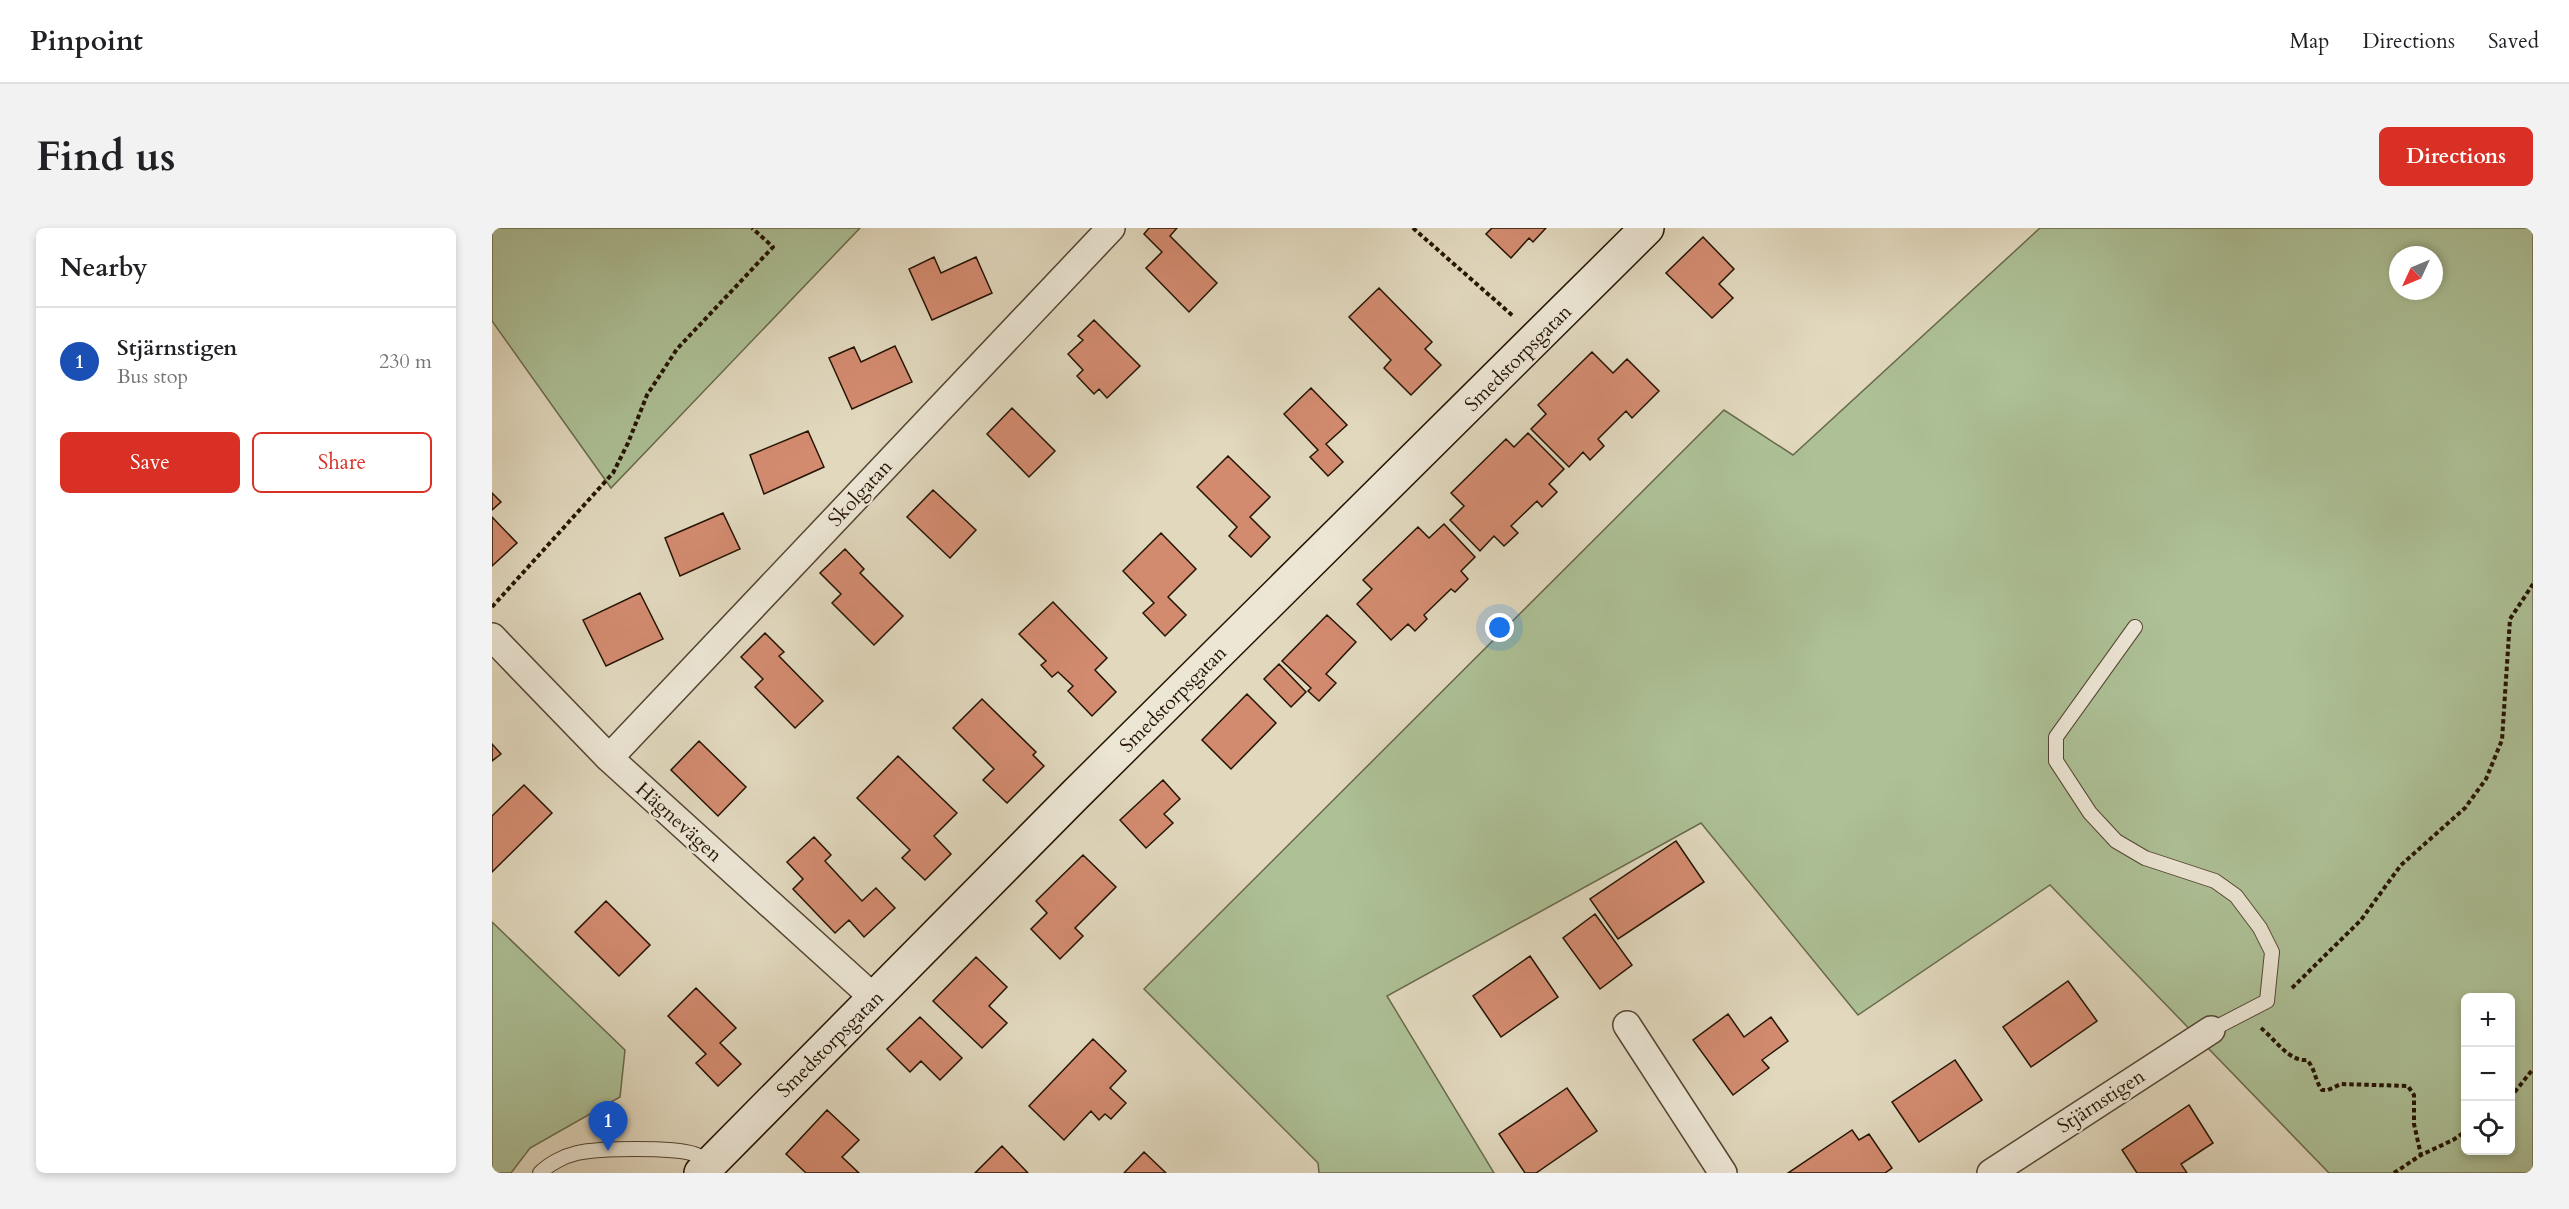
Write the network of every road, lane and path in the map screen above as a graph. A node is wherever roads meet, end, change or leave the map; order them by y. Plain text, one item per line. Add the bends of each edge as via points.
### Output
1 (752, 228) edge
2 (1111, 228) edge
3 (1413, 228) edge
4 (1647, 228) edge
5 (1538, 338) junction
6 (2533, 584) edge
7 (492, 607) edge
8 (2135, 627) dead end
9 (492, 637) edge
10 (609, 758) junction
11 (875, 999) junction
12 (2267, 1001) junction
13 (2240, 1015) junction
14 (1628, 1025) dead end
15 (2211, 1030) joint
16 (2533, 1069) edge
17 (2515, 1093) edge
18 (2461, 1134) edge
19 (2421, 1155) junction
20 (705, 1169) edge
21 (540, 1173) edge
22 (1723, 1173) edge
23 (1991, 1173) edge
24 (2394, 1173) edge

1 - 7 path via 772,247 677,350 647,394 613,473
2 - 10 street, Skolgatan
3 - 5 path
4 - 5 street, Smedstorpsgatan
5 - 11 street, Smedstorpsgatan
6 - 12 path via 2510,619 2502,740 2486,779 2464,808 2401,865 2361,920 2293,987
8 - 12 lane via 2056,737 2056,761 2090,813 2116,841 2145,858 2215,881 2236,896 2272,952
9 - 10 street, Hägnevägen
10 - 11 street, Hägnevägen
11 - 20 street, Smedstorpsgatan
12 - 13 lane
13 - 15 lane
13 - 19 path via 2271,1036 2291,1056 2312,1064 2316,1083 2322,1090 2341,1084 2408,1086 2414,1095 2414,1124
14 - 22 street
15 - 23 street, Stjärnstigen
16 - 17 path
18 - 19 path
19 - 24 path
20 - 21 lane via 696,1154 608,1151 577,1153

